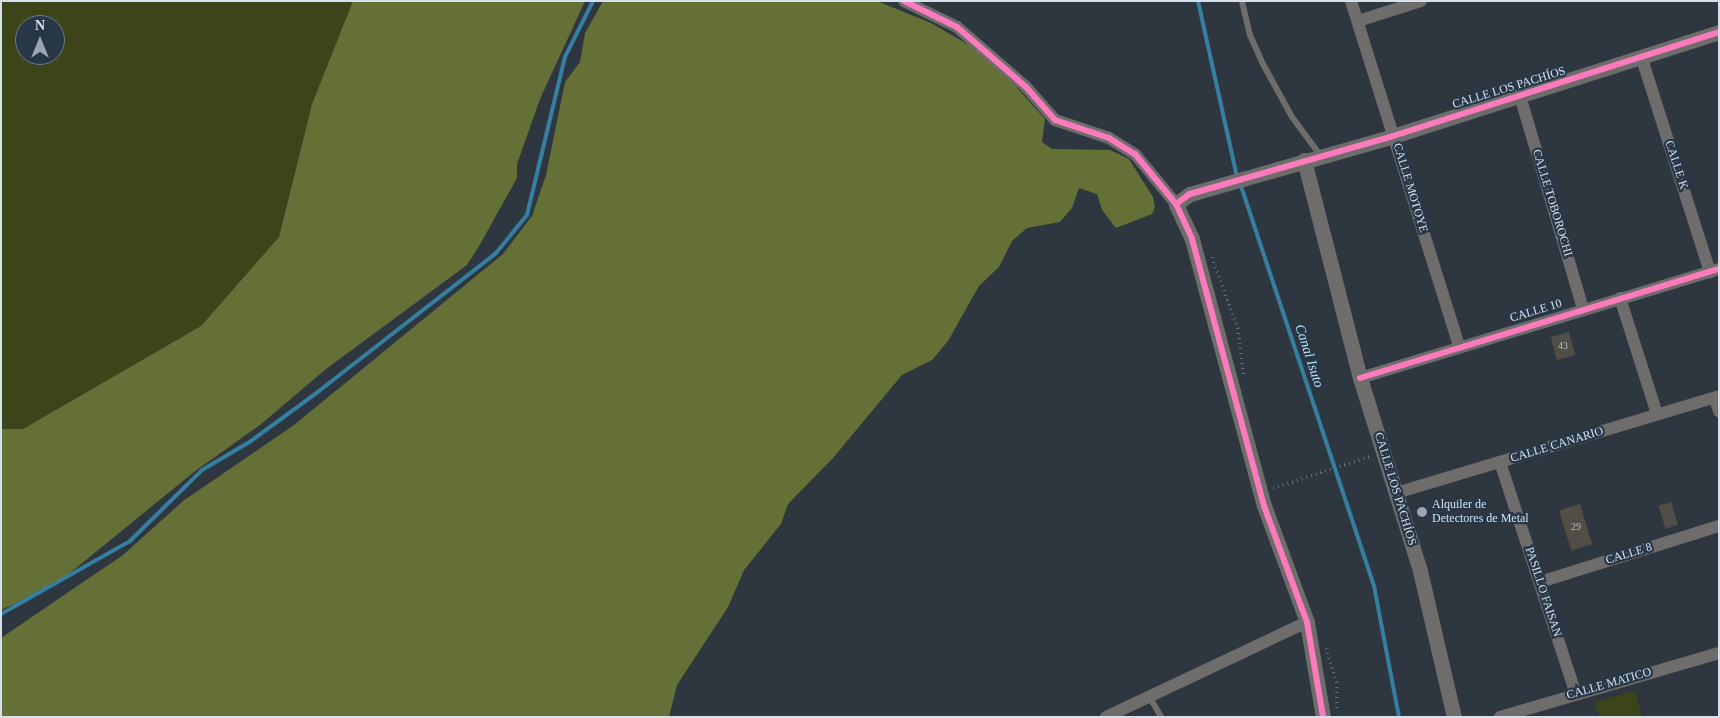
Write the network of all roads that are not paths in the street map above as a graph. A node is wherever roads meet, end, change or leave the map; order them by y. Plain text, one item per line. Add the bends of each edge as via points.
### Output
1 (904, 1) edge
2 (1242, 1) edge
3 (1351, 1) edge
4 (1421, 1) edge
5 (1358, 21) junction
6 (1719, 32) edge
7 (1642, 59) junction
8 (1520, 96) junction
9 (1393, 136) junction
10 (1320, 155) junction
11 (1304, 160) junction
12 (1176, 204) junction
13 (1714, 270) edge
14 (1620, 298) junction
15 (1583, 309) junction
16 (1459, 346) junction
17 (1360, 378) junction
18 (1717, 397) edge
19 (1719, 411) edge
20 (1657, 414) junction
21 (1500, 462) junction
22 (1396, 493) junction
23 (1719, 526) edge
24 (1540, 582) junction
25 (1307, 622) junction
26 (1719, 653) edge
27 (1576, 694) junction
28 (1149, 696) junction
29 (1106, 717) edge
30 (1161, 717) edge
31 (1323, 717) edge
32 (1454, 717) edge
33 (1500, 717) edge

1 - 12 street via 957,27 1026,87 1055,120 1109,138 1135,154
2 - 10 lane via 1250,35 1263,64 1292,117
3 - 5 street, CALLE MOTOYE
4 - 5 street
5 - 9 street, CALLE MOTOYE
6 - 7 street, CALLE LOS PACHÍOS
7 - 8 street, CALLE LOS PACHÍOS
7 - 13 street, CALLE K
8 - 9 street, CALLE LOS PACHÍOS
8 - 15 street, CALLE TOBOROCHI
9 - 10 street, CALLE LOS PACHÍOS
9 - 16 street, CALLE MOTOYE
10 - 11 street, CALLE LOS PACHÍOS
11 - 12 street via 1190,194
11 - 17 street, CALLE LOS PACHÍOS
12 - 25 street via 1192,239 1264,506
13 - 14 street, CALLE 10
14 - 15 street, CALLE 10
14 - 20 street
15 - 16 street, CALLE 10
16 - 17 street, CALLE 10
17 - 22 street, CALLE LOS PACHÍOS
18 - 19 street
18 - 20 street, CALLE CANARIO
20 - 21 street, CALLE CANARIO
21 - 22 street, CALLE CANARIO
21 - 24 street, PASILLO FAISAN
22 - 32 street, CALLE LOS PACHÍOS via 1420,570
23 - 24 street, CALLE 8
24 - 27 street, PASILLO FAISAN
25 - 28 street
25 - 31 street
26 - 27 street, CALLE MATICO
27 - 33 street, CALLE MATICO
28 - 29 street
28 - 30 lane

